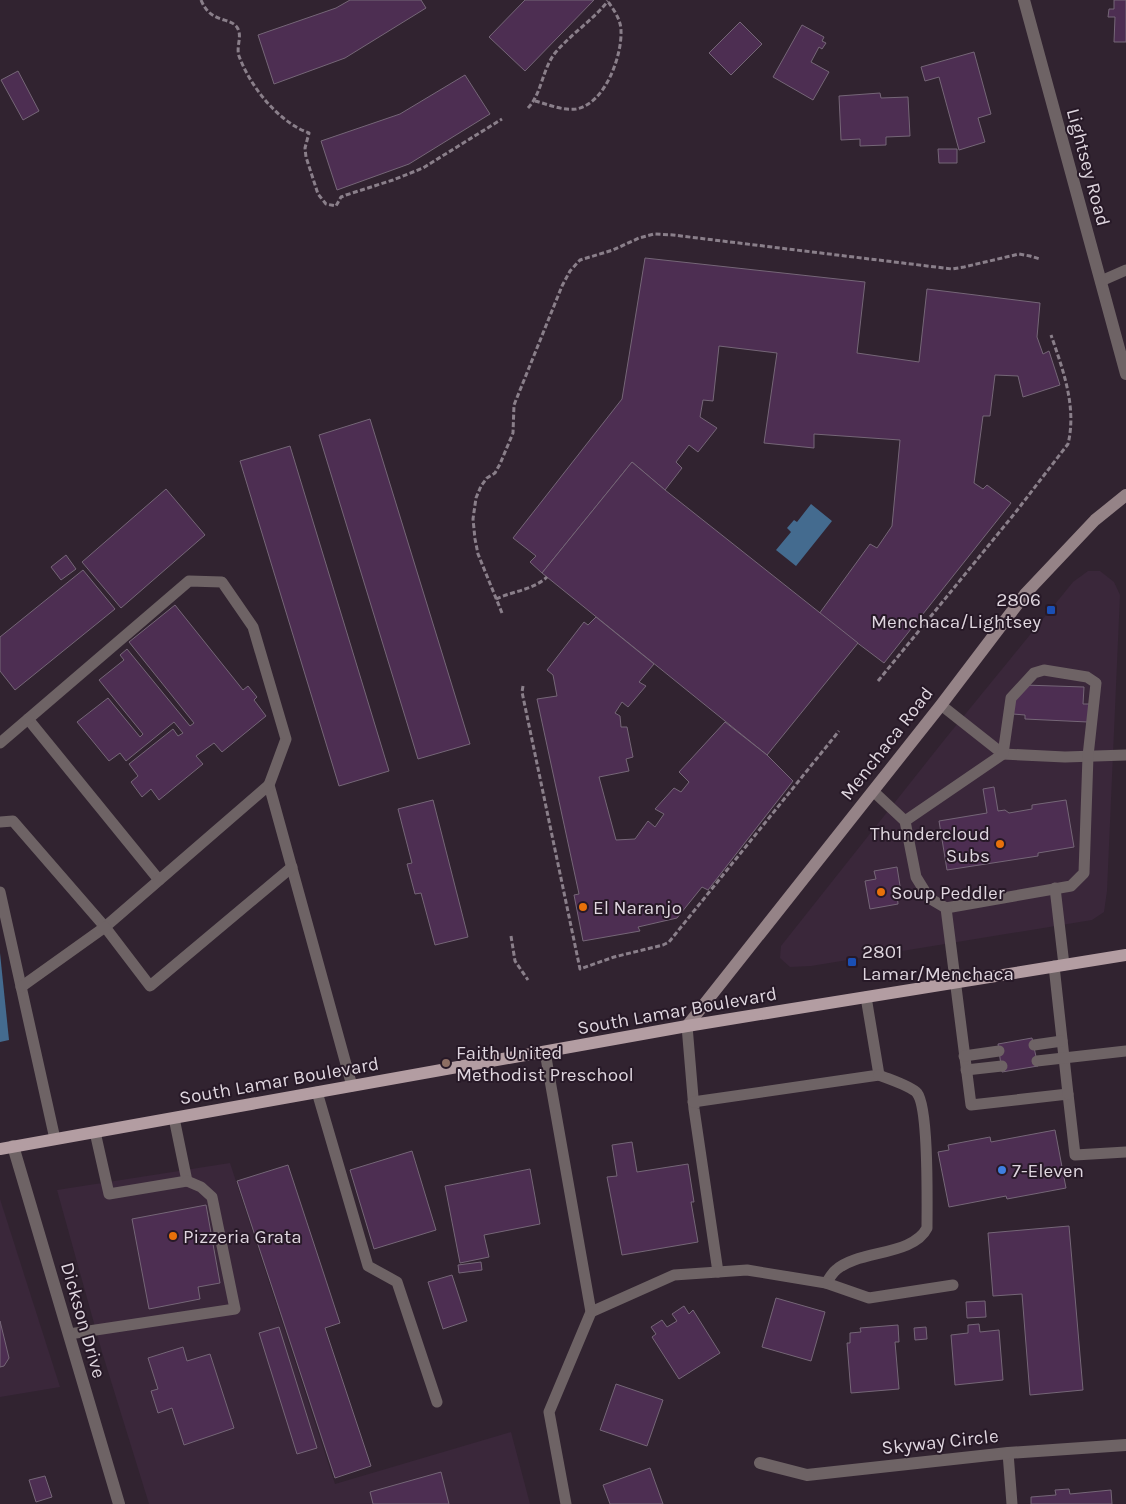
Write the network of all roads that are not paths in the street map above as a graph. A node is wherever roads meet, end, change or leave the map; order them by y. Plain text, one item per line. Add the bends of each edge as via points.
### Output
1 (1024, 0) edge
2 (1126, 270) edge
3 (1101, 281) junction
4 (1126, 374) edge
5 (1126, 495) edge
6 (941, 705) junction
7 (28, 719) junction
8 (0, 742) edge
9 (1003, 754) junction
10 (1126, 755) edge
11 (1088, 756) junction
12 (269, 785) junction
13 (873, 791) junction
14 (905, 821) junction
15 (0, 822) edge
16 (292, 867) junction
17 (159, 880) junction
18 (1055, 888) junction
19 (0, 892) edge
20 (946, 908) junction
21 (105, 927) junction
22 (1126, 955) edge
23 (1059, 966) junction
24 (955, 982) junction
25 (21, 986) junction
26 (866, 997) junction
27 (687, 1026) junction
28 (1062, 1041) junction
29 (1034, 1045) dead end
30 (999, 1051) dead end
31 (1126, 1051) edge
32 (545, 1052) junction
33 (964, 1056) junction
34 (1064, 1058) junction
35 (1037, 1061) dead end
36 (1002, 1066) dead end
37 (966, 1070) junction
38 (879, 1075) junction
39 (352, 1086) junction
40 (317, 1092) junction
41 (1068, 1094) junction
42 (693, 1102) junction
43 (174, 1118) junction
44 (95, 1132) junction
45 (55, 1139) junction
46 (14, 1146) junction
47 (0, 1149) edge
48 (1126, 1152) edge
49 (187, 1181) junction
50 (718, 1272) junction
51 (826, 1283) junction
52 (953, 1285) dead end
53 (591, 1312) junction
54 (69, 1334) junction
55 (436, 1402) dead end
56 (1126, 1445) edge
57 (1008, 1453) junction
58 (760, 1463) dead end
59 (119, 1504) edge
60 (566, 1504) edge
61 (1012, 1504) edge

1 - 3 street, Lightsey Road
2 - 3 lane
3 - 4 street, Lightsey Road
5 - 6 main road, Menchaca Road via 1095,520 1026,593
6 - 9 lane
6 - 13 main road, Menchaca Road
7 - 8 lane
7 - 12 lane via 189,581 222,582 253,627 286,740
7 - 17 lane
9 - 11 lane
9 - 11 lane via 1011,698 1034,673 1044,670 1087,677 1096,683
9 - 14 lane
10 - 11 lane
11 - 18 lane via 1084,873 1071,886
12 - 16 lane
12 - 17 lane
13 - 14 lane
13 - 27 main road, Menchaca Road
14 - 20 lane via 916,877 929,898
15 - 21 lane via 13,820
16 - 21 lane via 150,986
16 - 39 lane
17 - 21 lane
18 - 20 lane
18 - 23 lane
19 - 25 lane
20 - 24 lane
21 - 25 lane
22 - 23 main road, South Lamar Boulevard
23 - 24 main road, South Lamar Boulevard
23 - 28 lane
24 - 26 main road, South Lamar Boulevard
24 - 33 lane
25 - 45 lane
26 - 27 main road, South Lamar Boulevard
26 - 38 lane
27 - 32 main road, South Lamar Boulevard
27 - 42 lane
28 - 29 lane
28 - 34 lane
30 - 33 lane
31 - 34 lane
32 - 39 main road, South Lamar Boulevard
32 - 53 lane
33 - 37 lane
34 - 35 lane
34 - 41 lane
36 - 37 lane
37 - 41 lane via 971,1105
38 - 42 lane
38 - 51 lane via 919,1095 926,1154 927,1228 924,1235 914,1242 854,1260 836,1269
39 - 40 main road, South Lamar Boulevard
40 - 43 main road, South Lamar Boulevard
40 - 55 lane via 368,1266 397,1282
41 - 48 lane via 1075,1155
42 - 50 lane
43 - 44 main road, South Lamar Boulevard
43 - 49 lane
44 - 45 main road, South Lamar Boulevard
44 - 49 lane via 109,1194
45 - 46 main road, South Lamar Boulevard
46 - 47 main road, South Lamar Boulevard
46 - 54 street, Dickson Drive
49 - 54 lane via 212,1197 235,1309
50 - 51 lane via 747,1270
50 - 53 lane via 674,1276
51 - 52 lane via 869,1298
53 - 60 lane via 549,1412
54 - 59 street, Dickson Drive
56 - 57 street, Skyway Circle
57 - 58 street, Skyway Circle via 808,1474
57 - 61 lane

